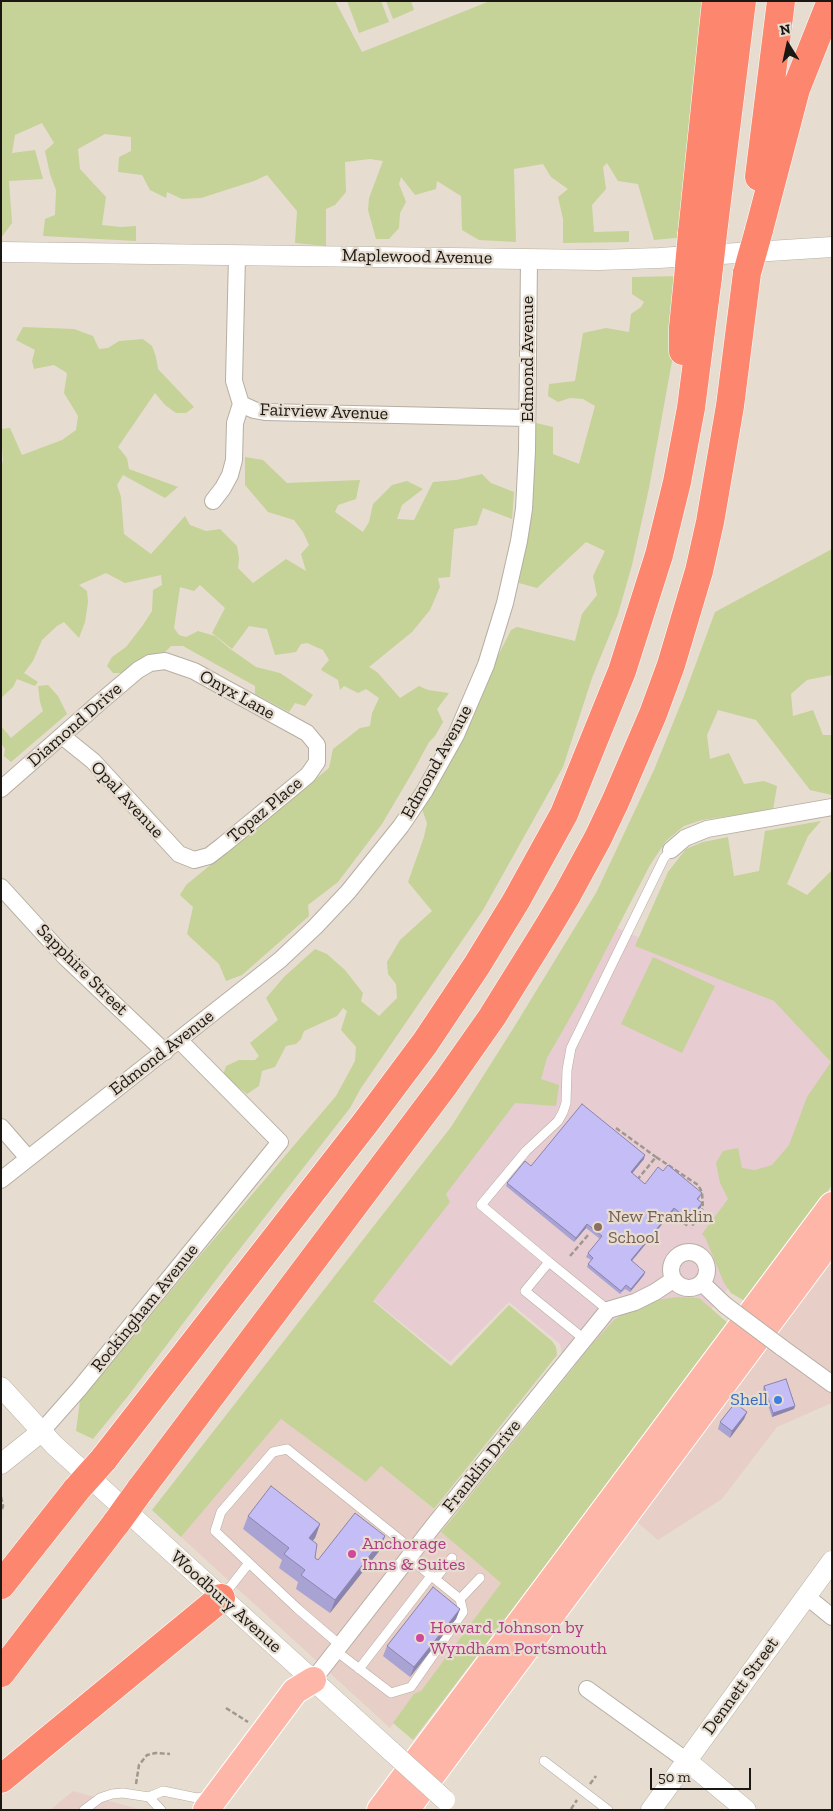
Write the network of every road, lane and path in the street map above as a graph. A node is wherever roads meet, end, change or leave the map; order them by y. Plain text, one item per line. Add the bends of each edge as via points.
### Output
1 (716, 1) edge
2 (742, 1) edge
3 (781, 1) edge
4 (831, 1) edge
5 (755, 231) junction
6 (703, 233) junction
7 (832, 247) edge
8 (1, 252) edge
9 (237, 256) junction
10 (529, 260) junction
11 (240, 404) junction
12 (527, 418) junction
13 (213, 501) dead end
14 (150, 662) joint
15 (62, 736) junction
16 (317, 745) joint
17 (1, 789) edge
18 (832, 807) edge
19 (671, 850) joint
20 (194, 860) joint
21 (1, 887) edge
22 (180, 1040) junction
23 (165, 1052) junction
24 (1, 1127) edge
25 (616, 1128) dead end
26 (656, 1156) junction
27 (28, 1158) junction
28 (1, 1180) edge
29 (636, 1181) edge
30 (832, 1205) edge
31 (671, 1214) edge
32 (589, 1234) dead end
33 (832, 1238) edge
34 (570, 1256) dead end
35 (549, 1262) junction
36 (673, 1280) junction
37 (702, 1283) junction
38 (608, 1310) junction
39 (584, 1339) junction
40 (832, 1384) edge
41 (1, 1388) edge
42 (41, 1432) junction
43 (1, 1464) edge
44 (1, 1497) edge
45 (1, 1512) edge
46 (411, 1555) junction
47 (452, 1558) dead end
48 (832, 1561) edge
49 (249, 1563) junction
50 (433, 1578) junction
51 (480, 1578) dead end
52 (1, 1585) edge
53 (806, 1596) junction
54 (222, 1598) junction
55 (460, 1599) junction
56 (832, 1617) edge
57 (338, 1648) junction
58 (359, 1669) junction
59 (1, 1673) edge
60 (313, 1680) junction
61 (587, 1689) dead end
62 (226, 1708) dead end
63 (252, 1723) dead end
64 (170, 1754) dead end
65 (544, 1761) dead end
66 (687, 1761) junction
67 (1, 1779) edge
68 (137, 1780) dead end
69 (149, 1797) junction
70 (217, 1804) edge
71 (450, 1805) edge
72 (84, 1810) edge
73 (161, 1810) edge
74 (380, 1810) edge
75 (406, 1810) edge
76 (608, 1810) edge
77 (650, 1810) edge
78 (746, 1810) edge

1 - 6 highway
2 - 6 highway
3 - 5 highway
4 - 5 highway via 796,89
5 - 59 highway, bridge via 730,406 699,572 653,714 601,830 553,919 450,1077
6 - 52 highway, bridge via 689,417 659,555 622,672 564,814 516,901 425,1043 103,1460
7 - 10 street, Maplewood Avenue via 631,260
8 - 9 street, Maplewood Avenue
9 - 10 street, Maplewood Avenue
9 - 11 street, Fairview Avenue via 234,381
10 - 12 street, Edmond Avenue
11 - 12 street, Fairview Avenue via 265,412
11 - 13 street via 230,475
12 - 22 street, Edmond Avenue via 524,509 505,603 471,702 436,771 401,826 315,927 280,960
14 - 15 street, Diamond Drive
14 - 16 street, Onyx Lane via 165,661 194,671 307,733
15 - 17 street, Diamond Drive
15 - 20 street, Opal Avenue via 93,761 179,854
16 - 20 street, Topaz Place via 317,762 308,775 216,851
18 - 19 street via 707,829 685,838
19 - 35 lane via 664,858 571,1048 563,1112 481,1205
21 - 23 street, Sapphire Street via 65,957
22 - 23 street, Edmond Avenue
22 - 42 street, Rockingham Avenue via 280,1142
23 - 27 street, Edmond Avenue
24 - 27 street
25 - 26 path
26 - 29 path
26 - 31 path via 698,1185 702,1192 703,1208 689,1227
27 - 28 street, Edmond Avenue
30 - 74 main road
32 - 34 path
33 - 75 main road
35 - 38 lane
35 - 39 lane via 525,1291
36 - 37 street via 684,1288
36 - 37 street via 672,1262 689,1252 699,1255 706,1264
36 - 38 street via 635,1302
37 - 40 street, bridge via 725,1305
38 - 39 street, Franklin Drive
39 - 46 street, Franklin Drive
41 - 42 street, Woodbury Avenue
42 - 43 street, Rockingham Avenue
42 - 54 street, Woodbury Avenue
44 - 45 path
46 - 49 lane via 287,1449 273,1452 221,1512 215,1531
46 - 50 lane
46 - 57 street, Franklin Drive
47 - 50 lane
48 - 53 street, Dennett Street
49 - 54 lane
49 - 57 lane
50 - 55 lane
50 - 58 lane
51 - 55 lane
53 - 56 street
53 - 66 street, Dennett Street
54 - 60 street, Woodbury Avenue
54 - 67 highway
55 - 58 lane via 463,1612 411,1687 392,1693
57 - 58 lane
57 - 60 street, Franklin Drive
60 - 70 main road via 308,1703
60 - 71 street, Woodbury Avenue, bridge
61 - 66 street
62 - 63 path
64 - 68 path via 147,1756 139,1765
65 - 76 lane
66 - 77 street, Dennett Street
66 - 78 street
69 - 70 lane via 162,1791
69 - 72 lane via 112,1794
69 - 73 lane

